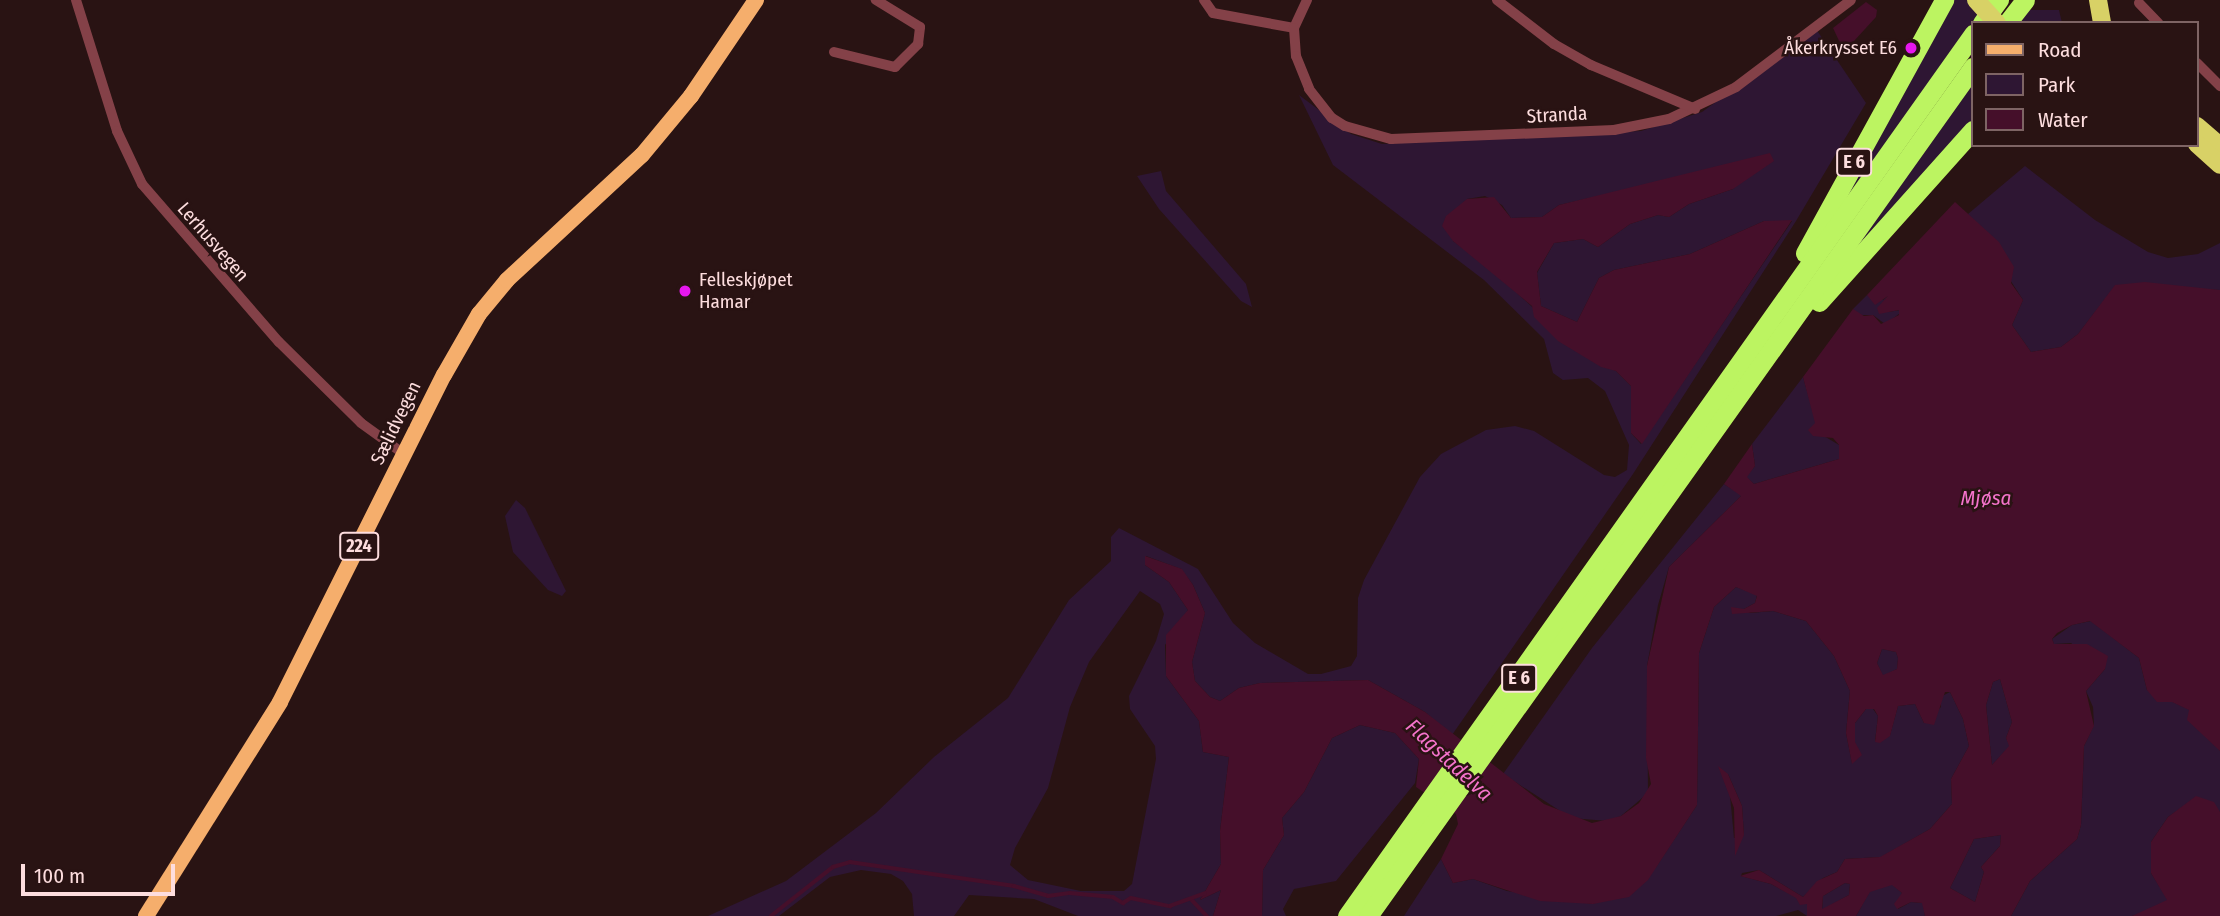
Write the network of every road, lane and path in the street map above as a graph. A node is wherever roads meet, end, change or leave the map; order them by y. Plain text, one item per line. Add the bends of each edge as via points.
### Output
1 (76, 0) edge
2 (756, 0) edge
3 (876, 0) edge
4 (1204, 0) edge
5 (1307, 0) edge
6 (1497, 0) edge
7 (1851, 0) edge
8 (1944, 0) edge
9 (1976, 0) edge
10 (1999, 0) edge
11 (2025, 0) edge
12 (2098, 0) edge
13 (2139, 3) dead end
14 (1983, 21) edge
15 (1995, 21) edge
16 (2009, 21) edge
17 (2102, 21) edge
18 (2156, 21) edge
19 (1294, 27) junction
20 (1972, 36) edge
21 (834, 52) dead end
22 (2199, 65) edge
23 (1972, 68) edge
24 (2220, 86) edge
25 (1695, 109) junction
26 (2199, 128) edge
27 (1972, 131) edge
28 (2199, 146) edge
29 (2220, 146) edge
30 (2220, 165) edge
31 (1775, 331) junction
32 (404, 454) junction
33 (1433, 813) junction
34 (146, 916) edge
35 (1347, 916) edge
36 (1368, 916) edge

1 - 32 street, Lerhusvegen via 125,154 154,202 279,342 361,423
2 - 32 main road, Sælidvegen / 224 via 691,96 642,155 507,280 479,314
3 - 21 street via 920,27 918,44 895,67
4 - 19 street via 1213,13
5 - 19 street
6 - 25 street via 1535,31 1591,65
7 - 25 street, Stranda via 1736,87
8 - 31 highway, E 6
9 - 15 highway, bridge
10 - 14 highway
11 - 16 highway
12 - 17 highway
13 - 18 street
19 - 25 street, Stranda via 1301,73 1320,105 1345,126 1373,136 1614,130
20 - 31 highway, E 6
22 - 24 street
23 - 31 highway, E 6
26 - 29 highway
27 - 31 highway, E 6 via 1807,315
28 - 30 highway
31 - 33 highway, E 6
32 - 34 main road, Sælidvegen / 224 via 280,702
33 - 35 highway, E 6
33 - 36 highway, E 6

